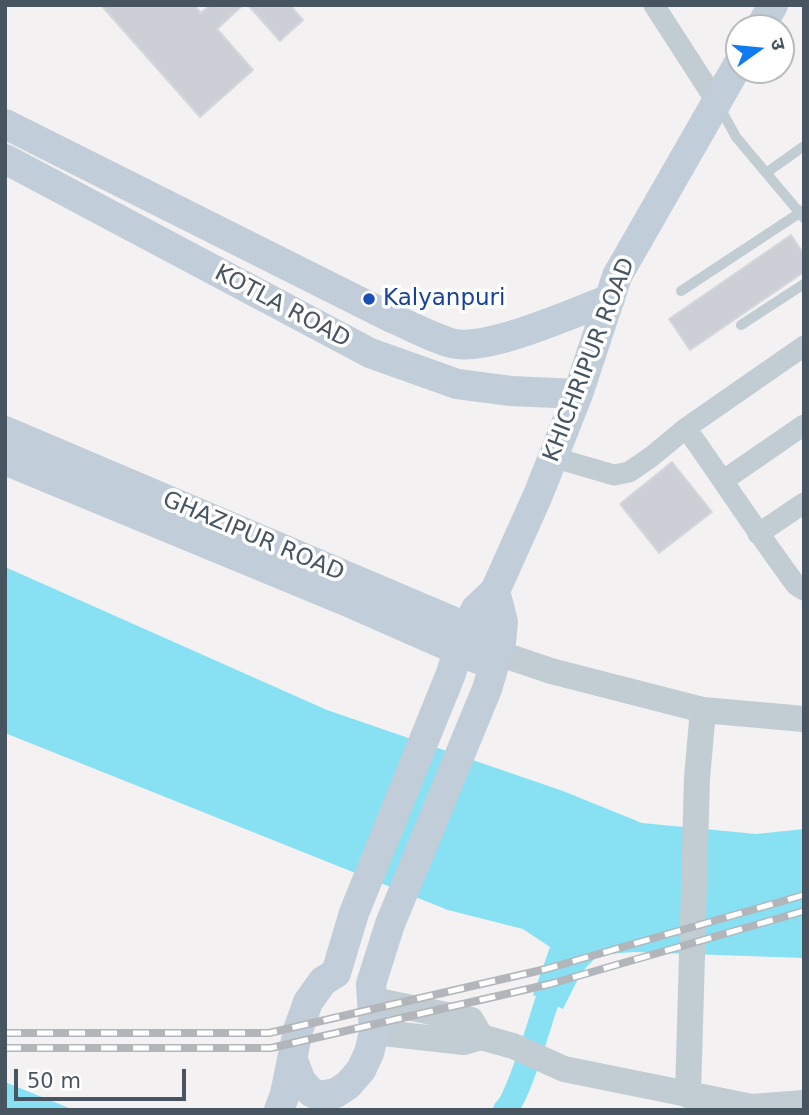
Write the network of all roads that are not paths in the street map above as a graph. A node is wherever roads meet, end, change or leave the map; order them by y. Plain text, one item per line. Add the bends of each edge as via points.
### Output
1 (654, 5) edge
2 (726, 84) edge
3 (716, 101) junction
4 (5, 124) edge
5 (804, 146) edge
6 (5, 159) edge
7 (766, 173) junction
8 (802, 213) edge
9 (804, 284) edge
10 (681, 291) dead end
11 (610, 299) junction
12 (741, 325) dead end
13 (470, 345) junction
14 (804, 346) edge
15 (457, 384) junction
16 (578, 394) junction
17 (804, 425) edge
18 (686, 428) junction
19 (5, 431) edge
20 (552, 457) junction
21 (5, 460) edge
22 (724, 481) junction
23 (804, 503) edge
24 (758, 534) junction
25 (804, 590) edge
26 (495, 591) junction
27 (458, 652) junction
28 (495, 663) junction
29 (703, 710) junction
30 (804, 719) edge
31 (336, 973) junction
32 (372, 992) junction
33 (374, 1032) junction
34 (481, 1037) junction
35 (293, 1060) junction
36 (688, 1095) junction
37 (328, 1101) edge
38 (804, 1102) edge
39 (279, 1110) edge

1 - 3 street
2 - 3 main road, KHICHRIPUR ROAD
3 - 7 lane via 736,137
3 - 11 main road, KHICHRIPUR ROAD via 617,276
4 - 13 main road, KOTLA ROAD via 392,318 452,343
5 - 7 lane
6 - 15 main road, KOTLA ROAD via 359,348
7 - 8 lane
8 - 10 lane
9 - 12 lane
11 - 13 main road, KOTLA ROAD via 509,336
11 - 16 main road, KHICHRIPUR ROAD
13 - 15 main road
14 - 18 street
15 - 16 main road, KOTLA ROAD
16 - 20 main road, KHICHRIPUR ROAD
17 - 22 street
18 - 20 street via 629,472 614,475
18 - 22 street
19 - 27 main road, GHAZIPUR ROAD
20 - 26 main road, KHICHRIPUR ROAD
21 - 27 main road, GHAZIPUR ROAD
22 - 24 street
23 - 24 street
24 - 25 street
26 - 27 main road, KHICHRIPUR ROAD via 476,609
26 - 28 main road via 503,622
27 - 28 main road, GHAZIPUR ROAD
27 - 31 main road, KHICHRIPUR ROAD via 354,913
28 - 29 street via 551,671
28 - 32 main road via 390,924
29 - 30 street
29 - 36 street
31 - 32 main road via 357,975
31 - 35 main road via 323,981 308,1002
32 - 33 main road
32 - 34 street via 471,1020
33 - 34 street via 464,1042
33 - 37 main road via 361,1070
34 - 36 street via 564,1069
35 - 37 main road via 311,1092
35 - 39 main road
36 - 38 street via 752,1107

